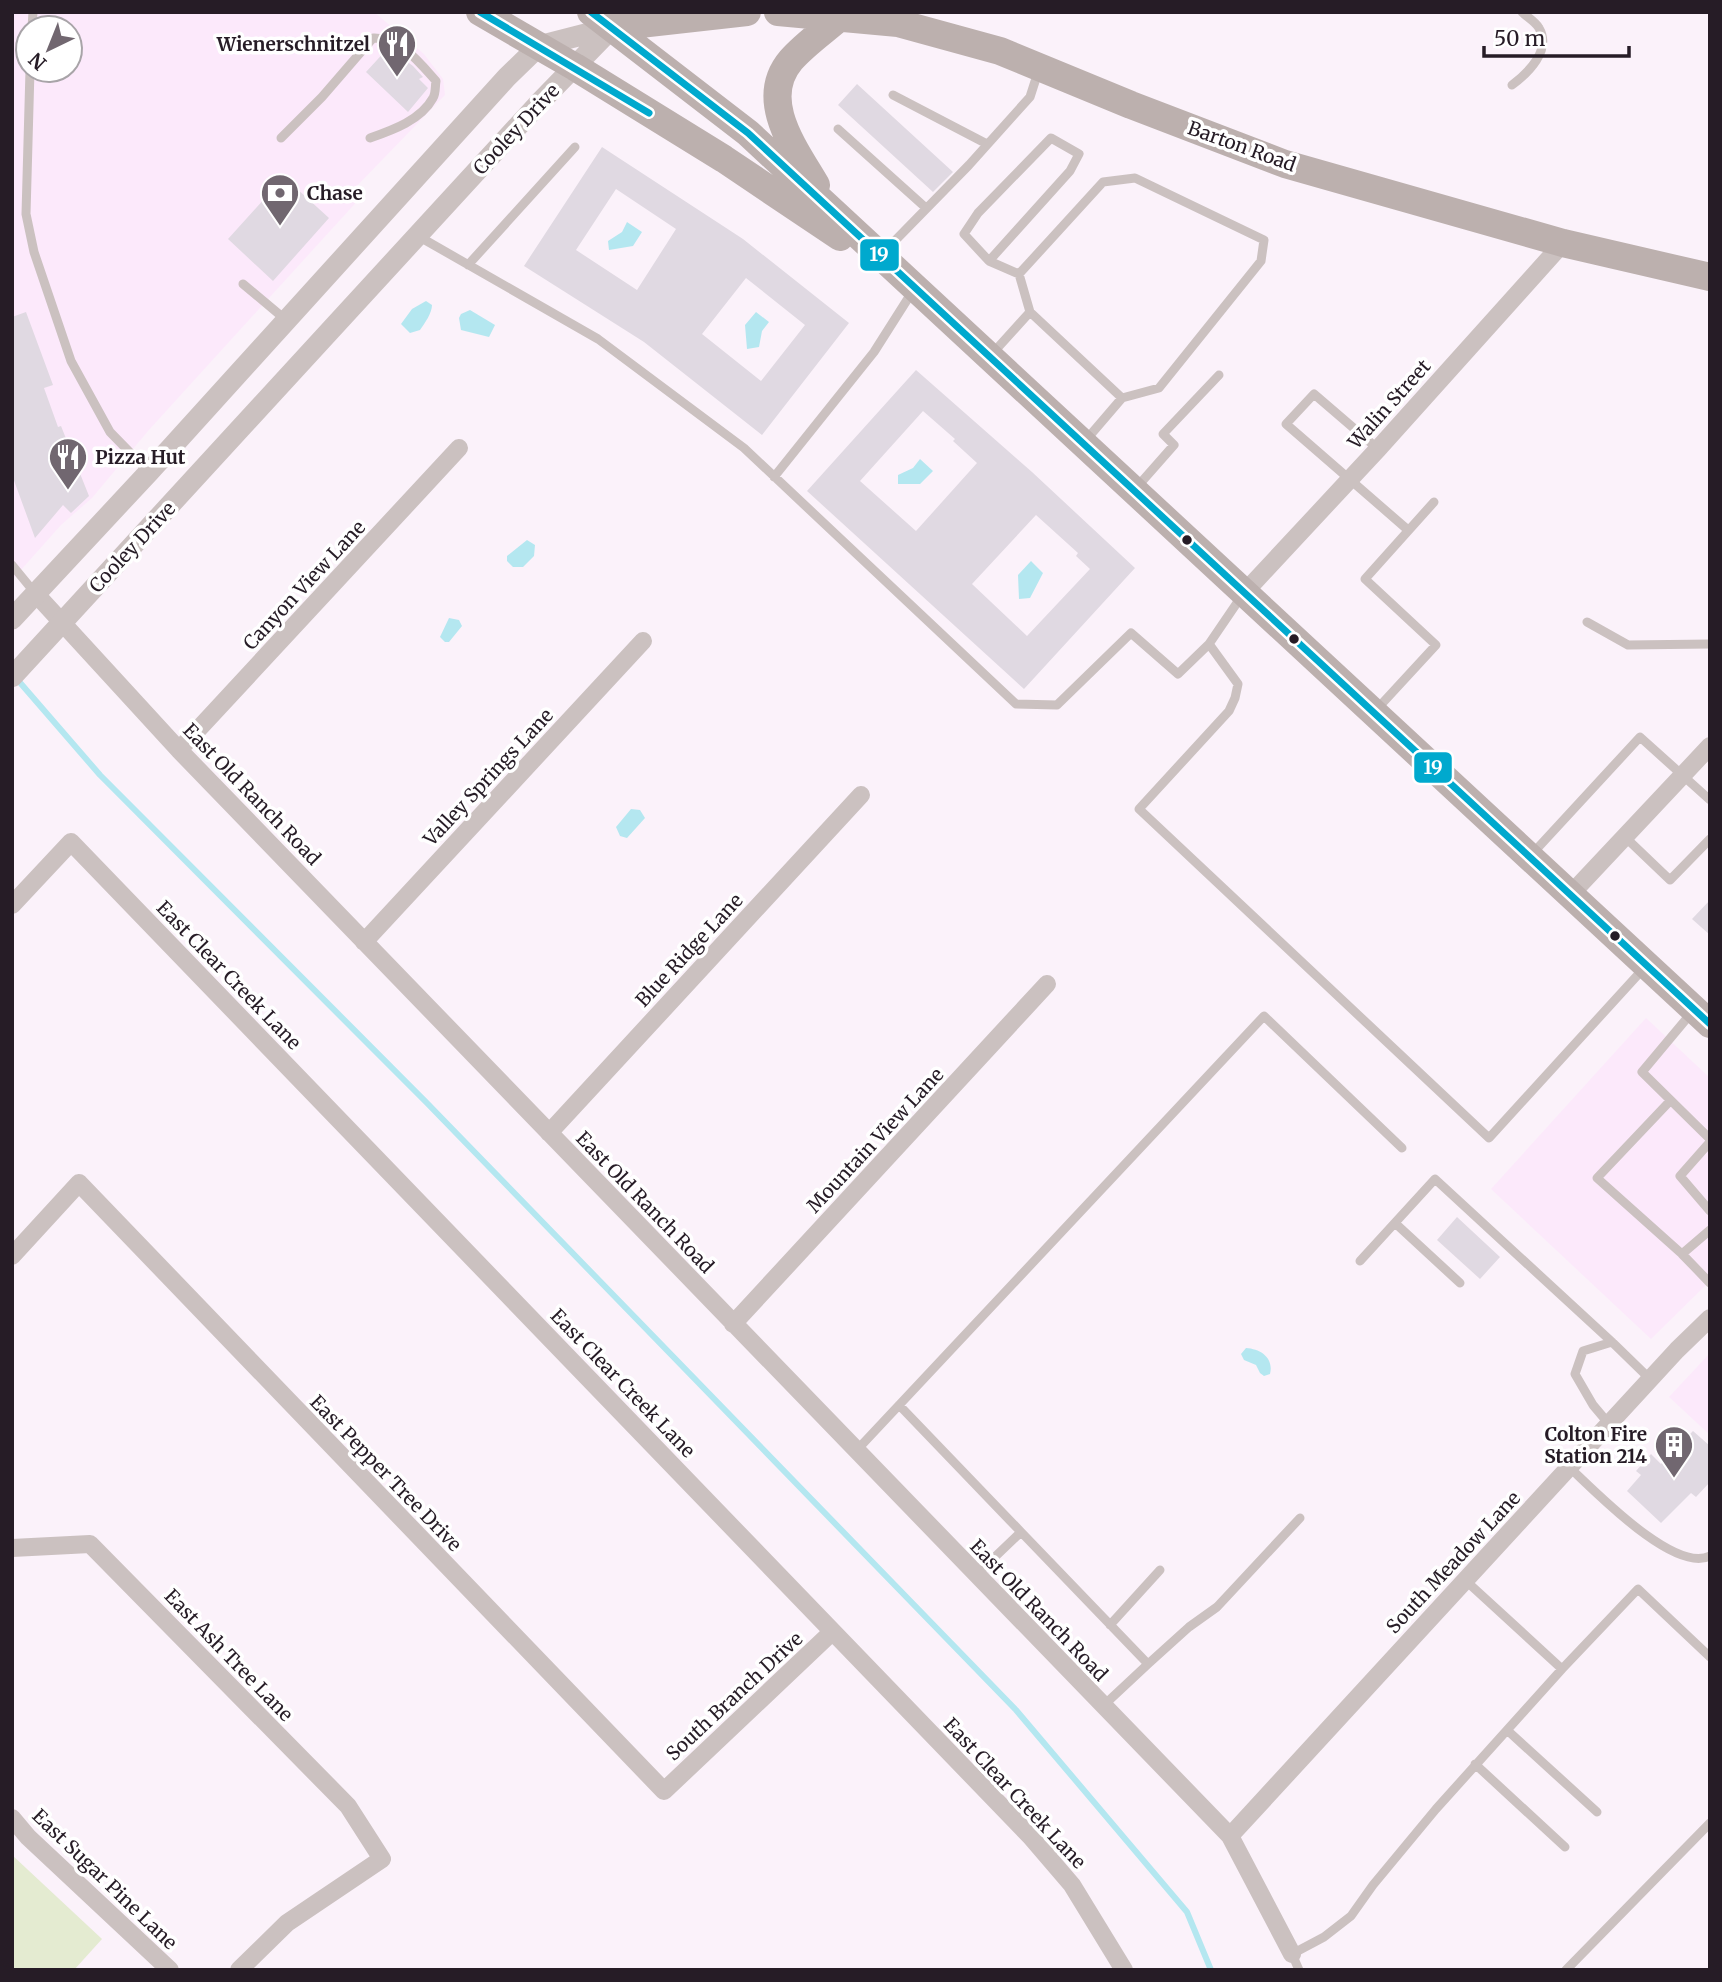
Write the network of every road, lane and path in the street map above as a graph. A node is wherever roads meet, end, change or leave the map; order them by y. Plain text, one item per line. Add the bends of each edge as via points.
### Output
1 (480, 12) edge
2 (747, 12) edge
3 (778, 12) edge
4 (1522, 12) edge
5 (841, 17) junction
6 (906, 18) edge
7 (602, 20) edge
8 (539, 46) junction
9 (1039, 67) junction
10 (575, 68) junction
11 (30, 84) edge
12 (1512, 85) dead end
13 (893, 95) dead end
14 (838, 129) dead end
15 (281, 138) dead end
16 (370, 138) dead end
17 (987, 144) junction
18 (575, 147) dead end
19 (926, 208) junction
20 (831, 210) junction
21 (416, 236) junction
22 (1563, 243) junction
23 (881, 255) junction
24 (989, 261) junction
25 (468, 265) junction
26 (1019, 274) junction
27 (1710, 277) edge
28 (243, 284) dead end
29 (915, 288) junction
30 (1030, 312) junction
31 (286, 320) junction
32 (315, 346) junction
33 (990, 357) junction
34 (1219, 375) dead end
35 (1122, 398) junction
36 (1082, 444) junction
37 (459, 448) dead end
38 (1378, 449) junction
39 (149, 472) junction
40 (774, 477) junction
41 (1349, 478) junction
42 (1134, 491) junction
43 (178, 497) junction
44 (1434, 502) dead end
45 (1408, 530) junction
46 (12, 565) edge
47 (34, 593) junction
48 (1244, 593) junction
49 (12, 619) edge
50 (1587, 622) dead end
51 (62, 624) junction
52 (643, 641) dead end
53 (1209, 644) junction
54 (1710, 644) edge
55 (12, 677) edge
56 (1373, 713) junction
57 (1710, 746) edge
58 (180, 750) junction
59 (1684, 774) junction
60 (861, 795) dead end
61 (1710, 800) edge
62 (1625, 837) junction
63 (1710, 839) edge
64 (1529, 857) junction
65 (1570, 895) junction
66 (12, 905) edge
67 (364, 942) junction
68 (1646, 965) junction
69 (1047, 984) dead end
70 (1702, 1017) edge
71 (1671, 1101) junction
72 (549, 1133) junction
73 (1710, 1141) edge
74 (1402, 1148) dead end
75 (1710, 1211) edge
76 (1395, 1223) junction
77 (1710, 1230) edge
78 (1682, 1254) junction
79 (12, 1256) edge
80 (1360, 1261) dead end
81 (1461, 1283) dead end
82 (1710, 1283) edge
83 (1710, 1318) edge
84 (733, 1324) junction
85 (1612, 1342) junction
86 (1650, 1379) junction
87 (899, 1405) junction
88 (1609, 1424) junction
89 (856, 1451) junction
90 (1569, 1466) junction
91 (1300, 1518) dead end
92 (1021, 1532) junction
93 (12, 1548) edge
94 (1710, 1556) edge
95 (1160, 1570) dead end
96 (976, 1575) junction
97 (1465, 1580) junction
98 (1110, 1625) junction
99 (832, 1632) junction
100 (1710, 1657) edge
101 (1148, 1664) junction
102 (1562, 1669) junction
103 (1103, 1706) junction
104 (1507, 1730) junction
105 (1475, 1765) junction
106 (664, 1791) joint
107 (1597, 1812) dead end
108 (12, 1818) edge
109 (1710, 1823) edge
110 (1230, 1836) junction
111 (1565, 1847) dead end
112 (1296, 1962) edge
113 (170, 1970) edge
114 (239, 1970) edge
115 (1124, 1970) edge
116 (1566, 1970) edge

1 - 8 main road
2 - 7 main road
3 - 5 main road, Barton Road
4 - 12 lane via 1539,27 1543,40 1533,66
5 - 6 main road, Barton Road
5 - 20 main road via 789,62 777,91 786,132
6 - 9 main road, Barton Road
7 - 8 street, Cooley Drive
7 - 10 street, Cooley Drive
7 - 20 main road via 748,133
8 - 10 main road
8 - 31 street, Cooley Drive
9 - 17 lane via 1030,97
9 - 22 main road, Barton Road via 1285,164
10 - 21 street, Cooley Drive
10 - 29 main road via 724,159
11 - 39 lane via 26,214 34,252 71,361 110,432
13 - 17 lane
14 - 19 lane
15 - 16 lane via 373,38 385,38 411,54 436,81 434,97 396,130
17 - 19 lane
18 - 25 lane
19 - 23 lane
20 - 23 main road
21 - 25 lane
21 - 32 street, Cooley Drive
22 - 27 main road, Barton Road
22 - 38 street, Walin Street
23 - 29 main road
24 - 24 lane via 964,234 978,213 1051,138 1079,155
24 - 26 lane
25 - 40 lane via 598,340 744,448
26 - 30 lane
26 - 35 lane via 1103,182 1135,178 1264,240 1261,261 1159,388
28 - 31 lane
29 - 33 main road
29 - 40 lane via 874,352
30 - 33 lane
30 - 35 lane
31 - 32 street
31 - 39 street, Cooley Drive
32 - 43 street, Cooley Drive
33 - 36 main road
34 - 42 lane via 1163,434 1174,444
35 - 36 lane
36 - 42 main road
37 - 58 street, Canyon View Lane
38 - 41 street, Walin Street
38 - 41 lane via 1314,394 1286,424
39 - 43 street
39 - 47 street, Cooley Drive
40 - 53 lane via 1016,704 1058,705 1131,633 1178,674
41 - 45 lane
41 - 48 street, Walin Street
42 - 48 main road
43 - 51 street, Cooley Drive
44 - 45 lane
45 - 56 lane via 1364,579 1436,645
46 - 47 lane
47 - 49 street, Cooley Drive
47 - 51 street, East Old Ranch Road
48 - 53 lane
48 - 56 main road
50 - 54 lane via 1628,645
51 - 55 street, Cooley Drive
51 - 58 street, East Old Ranch Road
52 - 67 street, Valley Springs Lane
53 - 68 lane via 1238,684 1235,698 1229,711 1139,809 1489,1138
56 - 64 main road
57 - 59 street
58 - 67 street, East Old Ranch Road
59 - 61 lane
59 - 62 street
59 - 64 lane via 1640,737
60 - 72 street, Blue Ridge Lane
62 - 63 lane via 1670,880
62 - 65 street
64 - 65 main road
65 - 68 main road
66 - 99 street, East Clear Creek Lane via 71,842
67 - 72 street, East Old Ranch Road
68 - 70 main road
69 - 84 street, Mountain View Lane
70 - 71 lane via 1642,1072
71 - 73 lane
71 - 78 lane via 1597,1178
72 - 84 street, East Old Ranch Road
73 - 75 lane via 1680,1176
74 - 87 lane via 1264,1016
76 - 80 lane
76 - 81 lane
76 - 85 lane via 1435,1179
77 - 78 lane
78 - 82 lane
79 - 106 street, East Pepper Tree Drive via 79,1183
83 - 86 street, South Meadow Lane
84 - 89 street, East Old Ranch Road
85 - 86 lane
85 - 88 lane via 1583,1351 1576,1374
86 - 88 street, South Meadow Lane
87 - 89 lane
87 - 92 lane
88 - 90 street, South Meadow Lane
89 - 96 street, East Old Ranch Road
90 - 94 lane via 1638,1530 1682,1556 1695,1560
90 - 97 street, South Meadow Lane
91 - 101 lane via 1217,1607
92 - 96 lane
92 - 98 lane
93 - 114 street, East Ash Tree Lane via 90,1544 348,1806 382,1859 287,1923
95 - 98 lane
96 - 103 street, East Old Ranch Road
97 - 102 lane
97 - 110 street, South Meadow Lane
98 - 101 lane
99 - 106 street, South Branch Drive
99 - 115 street, East Clear Creek Lane via 1030,1836 1072,1885
100 - 102 lane via 1638,1589
101 - 103 lane
102 - 104 lane
103 - 110 street, East Old Ranch Road
104 - 105 lane
104 - 107 lane
105 - 111 lane
105 - 112 lane via 1351,1916
108 - 113 street, East Sugar Pine Lane
109 - 116 lane
110 - 112 street, East Old Ranch Road

